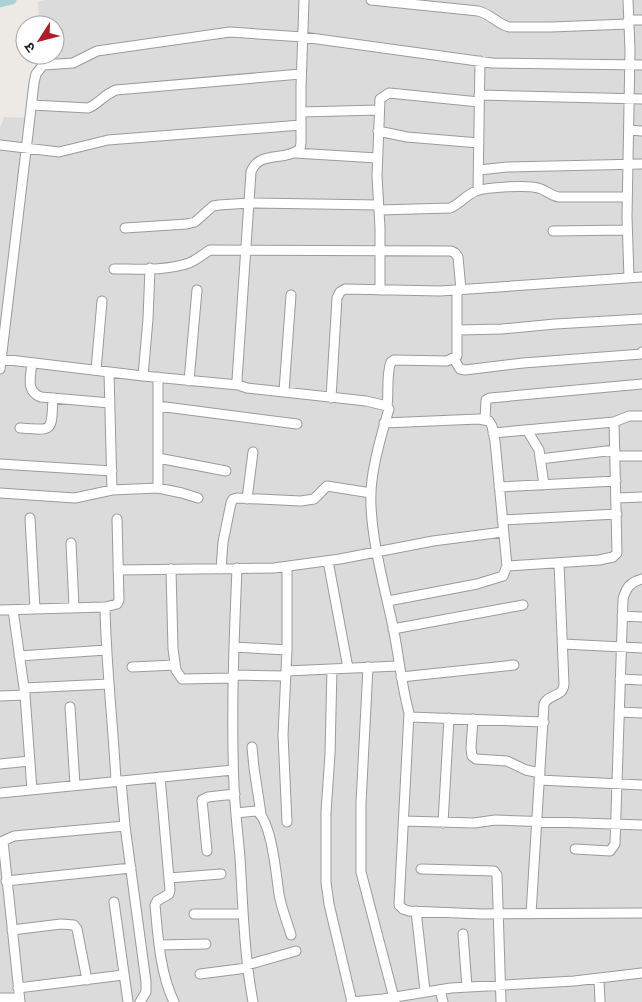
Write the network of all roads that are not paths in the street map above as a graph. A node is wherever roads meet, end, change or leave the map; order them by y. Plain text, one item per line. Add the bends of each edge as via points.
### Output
1 (304, 0) edge
2 (371, 0) edge
3 (628, 0) edge
4 (463, 5) edge
5 (642, 20) edge
6 (628, 22) junction
7 (303, 37) junction
8 (480, 61) junction
9 (630, 64) junction
10 (642, 65) edge
11 (302, 74) junction
12 (629, 98) junction
13 (479, 99) junction
14 (642, 99) edge
15 (32, 105) junction
16 (379, 110) junction
17 (301, 112) junction
18 (301, 125) junction
19 (629, 130) junction
20 (642, 130) edge
21 (378, 131) junction
22 (479, 143) junction
23 (0, 145) edge
24 (27, 148) junction
25 (295, 152) junction
26 (377, 158) junction
27 (628, 164) junction
28 (642, 164) edge
29 (479, 170) junction
30 (478, 190) junction
31 (627, 197) junction
32 (249, 203) junction
33 (378, 207) junction
34 (125, 228) dead end
35 (627, 230) junction
36 (553, 231) dead end
37 (246, 250) junction
38 (380, 250) junction
39 (150, 268) junction
40 (114, 269) dead end
41 (642, 277) edge
42 (629, 278) junction
43 (197, 290) dead end
44 (380, 290) junction
45 (459, 290) junction
46 (290, 294) dead end
47 (102, 301) dead end
48 (642, 319) edge
49 (458, 330) junction
50 (642, 352) edge
51 (1, 359) edge
52 (454, 359) junction
53 (32, 363) junction
54 (0, 369) edge
55 (96, 370) junction
56 (109, 372) junction
57 (143, 376) junction
58 (158, 377) junction
59 (188, 380) junction
60 (642, 384) edge
61 (238, 385) junction
62 (284, 391) junction
63 (53, 398) junction
64 (331, 398) junction
65 (110, 403) junction
66 (158, 406) junction
67 (387, 406) junction
68 (642, 416) edge
69 (485, 419) junction
70 (614, 422) junction
71 (384, 423) junction
72 (297, 424) dead end
73 (20, 428) dead end
74 (527, 430) junction
75 (493, 433) junction
76 (253, 452) dead end
77 (615, 453) junction
78 (642, 456) edge
79 (158, 458) junction
80 (540, 459) junction
81 (0, 464) edge
82 (112, 471) junction
83 (226, 471) dead end
84 (616, 481) junction
85 (544, 485) junction
86 (499, 487) junction
87 (158, 488) junction
88 (112, 490) junction
89 (0, 493) edge
90 (371, 493) junction
91 (642, 497) edge
92 (198, 498) dead end
93 (617, 498) junction
94 (248, 499) junction
95 (617, 514) junction
96 (30, 518) dead end
97 (117, 519) dead end
98 (502, 520) junction
99 (503, 532) junction
100 (71, 543) dead end
101 (378, 551) junction
102 (328, 561) junction
103 (559, 563) junction
104 (506, 566) junction
105 (287, 567) junction
106 (221, 568) junction
107 (237, 568) junction
108 (170, 569) junction
109 (118, 570) junction
110 (642, 579) edge
111 (388, 601) junction
112 (523, 606) dead end
113 (74, 607) junction
114 (105, 607) junction
115 (35, 609) junction
116 (0, 610) edge
117 (13, 610) junction
118 (622, 616) junction
119 (642, 617) edge
120 (393, 629) junction
121 (563, 644) junction
122 (621, 646) junction
123 (234, 647) junction
124 (642, 648) edge
125 (106, 650) junction
126 (287, 650) junction
127 (19, 656) junction
128 (175, 665) junction
129 (514, 665) dead end
130 (398, 666) junction
131 (132, 667) dead end
132 (368, 667) junction
133 (348, 668) junction
134 (332, 669) junction
135 (286, 674) junction
136 (234, 676) junction
137 (400, 678) junction
138 (620, 679) junction
139 (642, 680) edge
140 (109, 684) junction
141 (24, 692) junction
142 (0, 696) edge
143 (70, 707) dead end
144 (619, 712) junction
145 (642, 713) edge
146 (410, 717) junction
147 (449, 718) junction
148 (474, 719) junction
149 (544, 722) junction
150 (252, 747) dead end
151 (30, 761) junction
152 (0, 764) edge
153 (234, 770) junction
154 (160, 776) junction
155 (539, 777) junction
156 (119, 781) junction
157 (616, 784) junction
158 (75, 785) junction
159 (642, 785) edge
160 (32, 790) junction
161 (0, 793) edge
162 (235, 794) junction
163 (236, 813) junction
164 (261, 814) junction
165 (404, 821) junction
166 (287, 822) dead end
167 (537, 822) junction
168 (443, 823) junction
169 (614, 824) junction
170 (642, 825) edge
171 (125, 826) junction
172 (575, 849) dead end
173 (207, 851) dead end
174 (131, 868) junction
175 (421, 869) dead end
176 (221, 874) dead end
177 (169, 878) junction
178 (6, 881) junction
179 (114, 902) dead end
180 (416, 911) junction
181 (642, 913) edge
182 (194, 914) dead end
183 (243, 914) junction
184 (497, 914) junction
185 (531, 914) junction
186 (12, 930) junction
187 (463, 934) dead end
188 (291, 935) dead end
189 (206, 944) dead end
190 (160, 945) junction
191 (296, 951) dead end
192 (247, 966) junction
193 (642, 973) edge
194 (200, 974) dead end
195 (123, 976) junction
196 (599, 978) junction
197 (87, 980) junction
198 (500, 985) junction
199 (467, 987) junction
200 (18, 988) junction
201 (440, 990) junction
202 (425, 992) junction
203 (0, 998) edge
204 (20, 1000) edge
205 (395, 1000) edge
206 (128, 1002) edge
207 (140, 1002) edge
208 (174, 1002) edge
209 (253, 1002) edge
210 (352, 1002) edge
211 (443, 1002) edge
212 (501, 1002) edge
213 (600, 1002) edge

1 - 7 street
2 - 4 street
3 - 6 street
4 - 6 street via 486,13 509,27
5 - 6 street
6 - 9 street
7 - 8 street
7 - 11 street
7 - 15 street via 230,32 97,51 73,63 43,64 36,74
8 - 9 street
8 - 13 street
9 - 10 street
9 - 12 street
11 - 15 street via 116,90 88,108
11 - 17 street
12 - 13 street
12 - 14 street
12 - 19 street
13 - 16 street via 388,93 380,98
13 - 22 street
15 - 24 street
16 - 17 street
16 - 21 street
17 - 18 street
18 - 24 street via 108,140 59,152
18 - 25 street via 300,149
19 - 20 street
19 - 27 street
21 - 22 street via 407,137
21 - 26 street
22 - 29 street
23 - 24 street
24 - 51 street
25 - 26 street
25 - 32 street via 254,164
26 - 33 street
27 - 28 street
27 - 29 street
27 - 31 street
29 - 30 street
30 - 31 street via 536,187 559,197
30 - 33 street via 450,208
31 - 35 street
32 - 33 street
32 - 34 street via 213,206 200,219 187,224
32 - 37 street
33 - 38 street
35 - 36 street
35 - 42 street
37 - 38 street
37 - 39 street via 210,250 190,263
37 - 61 street
38 - 44 street
38 - 45 street via 455,253 460,265
39 - 40 street
39 - 57 street
41 - 42 street
42 - 45 street
43 - 59 street
44 - 45 street
44 - 64 street via 353,288 340,292 336,307
45 - 49 street
46 - 62 street
47 - 55 street
48 - 49 street
49 - 52 street via 458,351
50 - 52 street via 465,370 460,369
51 - 53 street
51 - 54 street
52 - 67 street via 390,362
53 - 55 street
53 - 63 street via 31,390 35,395
55 - 56 street
56 - 57 street
56 - 65 street
57 - 58 street
58 - 59 street
58 - 66 street
59 - 61 street
60 - 69 street via 490,398 486,400
61 - 62 street
62 - 64 street
63 - 65 street
63 - 73 street via 50,427 46,430
64 - 67 street
65 - 82 street
66 - 72 street
66 - 79 street
67 - 71 street
68 - 70 street via 629,416
69 - 71 street
69 - 75 street via 490,421
70 - 74 street
70 - 77 street
71 - 90 street
74 - 75 street
74 - 80 street via 536,442
75 - 86 street
76 - 94 street
77 - 78 street
77 - 80 street
77 - 84 street
79 - 83 street
79 - 87 street
80 - 85 street
81 - 82 street
82 - 88 street
84 - 85 street
84 - 93 street
85 - 86 street
86 - 98 street
87 - 88 street
87 - 92 street
88 - 89 street via 75,498
90 - 94 street via 327,486 314,499
90 - 101 street via 372,523
91 - 93 street
93 - 95 street
94 - 106 street via 237,498 231,503
95 - 98 street
95 - 103 street via 618,547 613,557
96 - 115 street
97 - 109 street
98 - 99 street
99 - 101 street
99 - 104 street
100 - 113 street
101 - 102 street
101 - 111 street
102 - 105 street
102 - 133 street
103 - 104 street
103 - 121 street
104 - 111 street via 503,576 498,579
105 - 107 street
105 - 126 street
106 - 107 street
106 - 108 street
107 - 123 street
108 - 109 street
108 - 128 street
109 - 114 street via 118,604
110 - 118 street via 629,584
111 - 120 street
112 - 120 street
113 - 114 street
113 - 115 street
114 - 125 street
115 - 117 street
116 - 117 street
117 - 127 street
118 - 119 street
118 - 122 street
120 - 130 street
121 - 122 street
121 - 149 street via 564,690 546,699
122 - 124 street
122 - 138 street
123 - 126 street
123 - 136 street
125 - 127 street
125 - 140 street
126 - 135 street
127 - 141 street
128 - 131 street
128 - 136 street via 182,679
129 - 137 street
130 - 132 street
130 - 137 street
132 - 133 street
132 - 205 street via 361,872
133 - 134 street
134 - 135 street
134 - 210 street via 326,882
135 - 136 street
135 - 166 street via 283,736
136 - 153 street
137 - 146 street
138 - 139 street
138 - 144 street
140 - 141 street
140 - 156 street
141 - 142 street
141 - 151 street
143 - 158 street
144 - 145 street
144 - 157 street
146 - 147 street
146 - 165 street
147 - 148 street
147 - 168 street
148 - 149 street
148 - 155 street via 472,756 507,762
149 - 155 street
150 - 164 street
151 - 152 street
151 - 160 street
153 - 154 street
153 - 162 street
154 - 156 street
154 - 177 street
155 - 157 street
155 - 167 street
156 - 158 street
156 - 171 street
157 - 159 street
157 - 169 street
158 - 160 street
160 - 161 street
162 - 163 street
162 - 173 street via 202,800
163 - 164 street via 257,811
163 - 183 street
164 - 188 street
165 - 168 street
165 - 180 street via 399,905
167 - 168 street
167 - 169 street
167 - 185 street
169 - 170 street
169 - 172 street via 615,844 610,851
171 - 174 street
171 - 178 street via 6,839 3,847
174 - 178 street
174 - 207 street via 146,982 146,992
175 - 184 street via 494,871
176 - 177 street
177 - 190 street via 169,894 157,900 155,905
178 - 186 street
179 - 195 street
180 - 184 street
180 - 202 street
181 - 185 street
182 - 183 street
183 - 192 street
184 - 185 street
184 - 198 street
186 - 197 street via 74,925 78,929
186 - 200 street
187 - 199 street
189 - 190 street
190 - 208 street via 167,984
191 - 192 street
192 - 194 street
192 - 209 street
193 - 196 street
195 - 197 street
195 - 206 street
196 - 198 street
196 - 213 street
197 - 200 street
198 - 199 street
198 - 212 street
199 - 201 street
200 - 204 street
201 - 202 street
201 - 211 street
202 - 205 street
203 - 204 street
205 - 210 street

